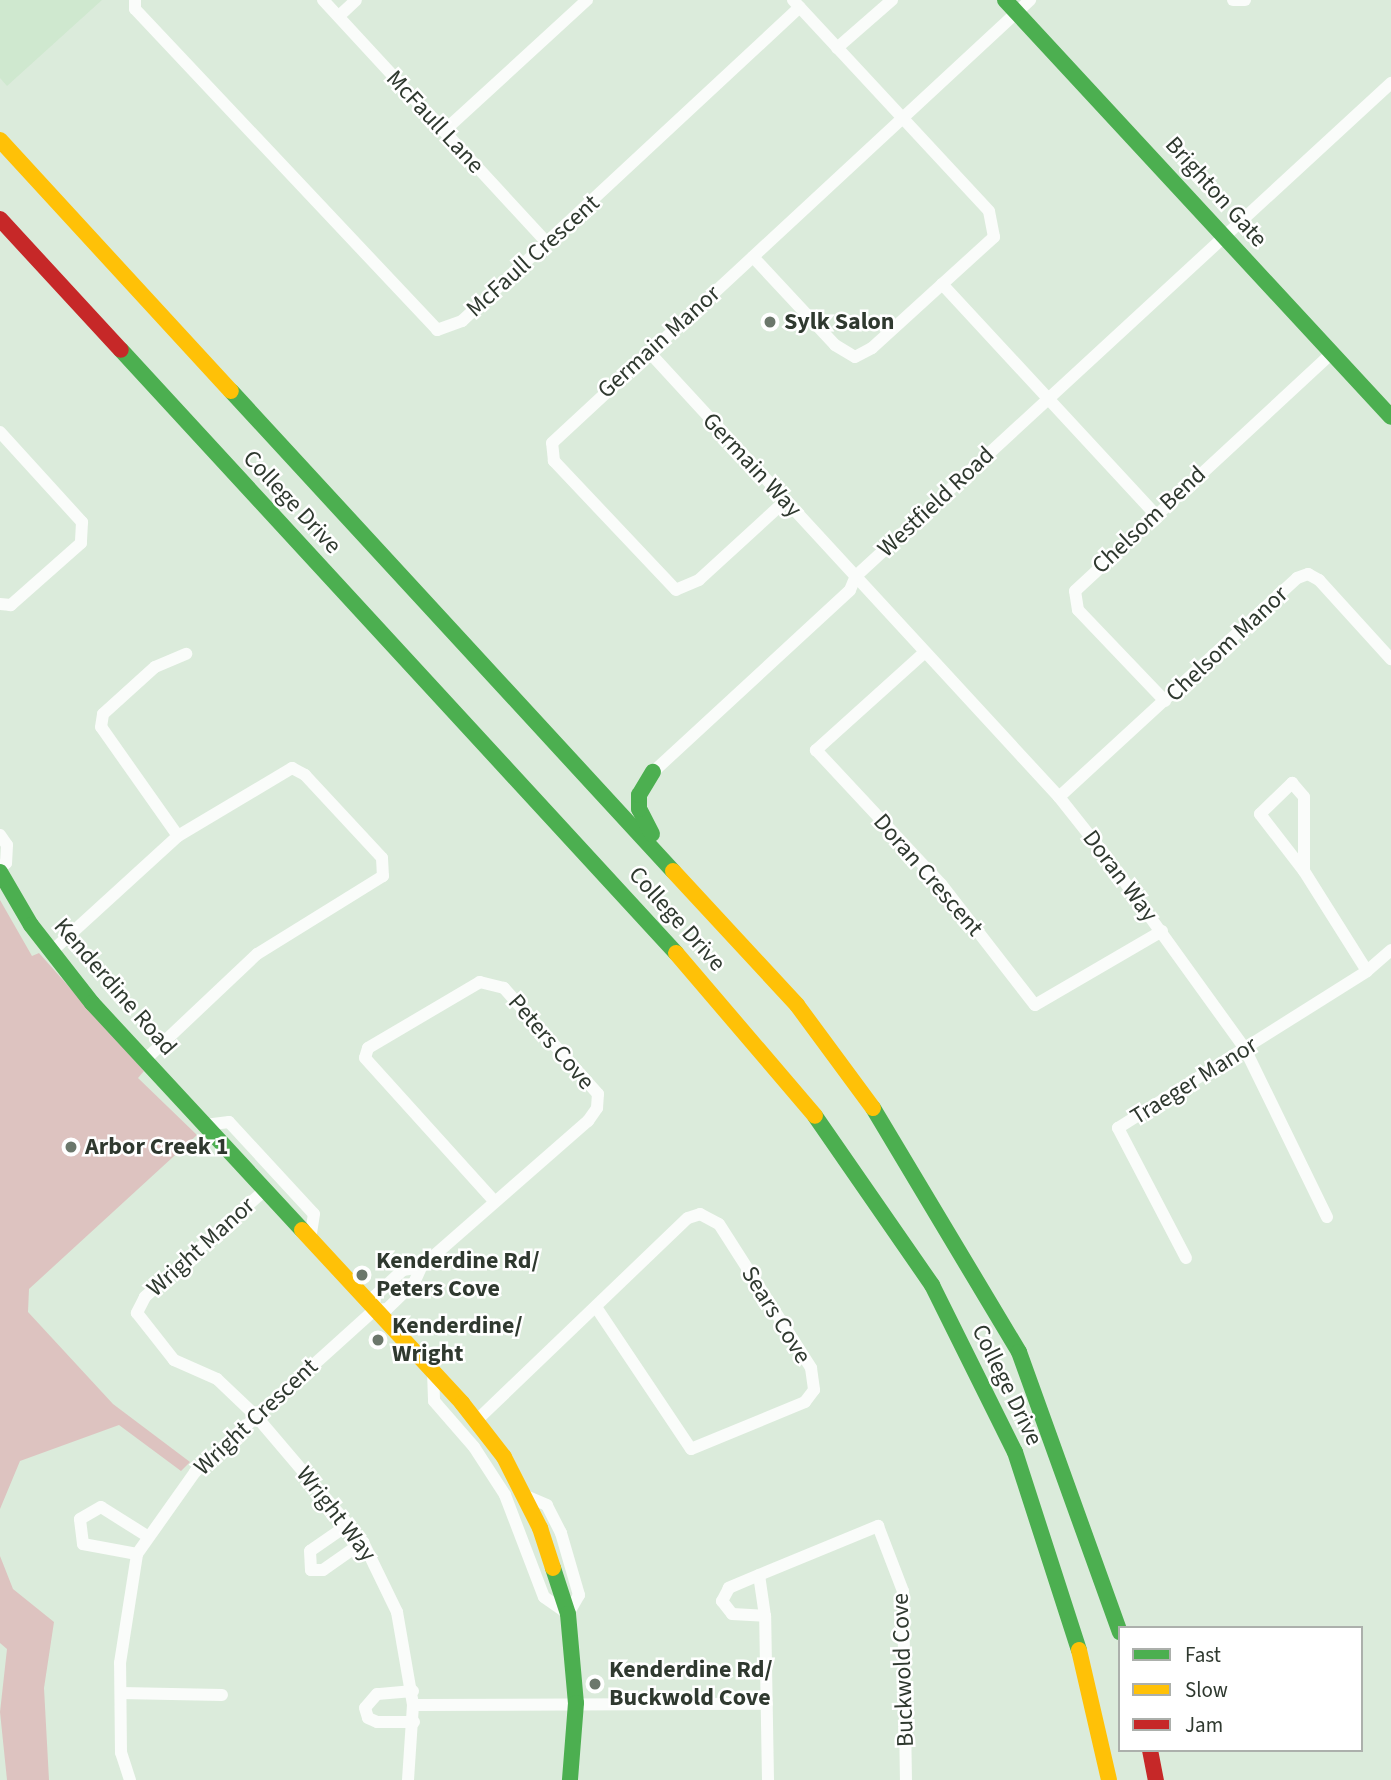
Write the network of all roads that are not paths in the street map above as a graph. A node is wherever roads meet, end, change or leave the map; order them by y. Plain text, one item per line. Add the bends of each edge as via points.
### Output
1 (135, 0) edge
2 (323, 0) edge
3 (356, 0) edge
4 (587, 0) edge
5 (892, 0) edge
6 (1005, 0) edge
7 (1030, 0) edge
8 (1233, 0) edge
9 (1245, 0) edge
10 (796, 4) edge
11 (1016, 13) junction
12 (339, 16) junction
13 (838, 48) junction
14 (1391, 83) edge
15 (902, 118) junction
16 (444, 131) junction
17 (0, 134) edge
18 (0, 141) edge
19 (47, 192) junction
20 (0, 219) edge
21 (0, 236) edge
22 (1226, 236) junction
23 (548, 243) junction
24 (754, 257) junction
25 (942, 284) junction
26 (649, 352) junction
27 (1332, 353) junction
28 (1049, 399) junction
29 (1391, 417) edge
30 (185, 420) junction
31 (0, 432) edge
32 (784, 502) junction
33 (1156, 514) junction
34 (856, 576) junction
35 (0, 604) edge
36 (926, 652) junction
37 (186, 654) dead end
38 (1391, 659) edge
39 (1165, 701) junction
40 (653, 772) joint
41 (1059, 797) junction
42 (0, 835) edge
43 (178, 836) junction
44 (674, 866) junction
45 (0, 867) edge
46 (1304, 871) junction
47 (0, 872) edge
48 (1162, 931) junction
49 (1391, 950) edge
50 (52, 951) junction
51 (1367, 971) junction
52 (1245, 1049) junction
53 (146, 1059) junction
54 (205, 1125) junction
55 (265, 1190) junction
56 (494, 1201) junction
57 (1326, 1217) dead end
58 (310, 1239) junction
59 (1186, 1258) dead end
60 (596, 1307) junction
61 (374, 1310) junction
62 (433, 1371) junction
63 (255, 1415) junction
64 (477, 1420) junction
65 (349, 1524) junction
66 (147, 1536) junction
67 (363, 1542) junction
68 (137, 1554) junction
69 (759, 1575) junction
70 (568, 1614) junction
71 (765, 1616) junction
72 (1118, 1626) edge
73 (413, 1691) junction
74 (121, 1693) junction
75 (222, 1695) dead end
76 (576, 1703) junction
77 (766, 1704) junction
78 (414, 1705) junction
79 (414, 1722) junction
80 (1150, 1752) edge
81 (130, 1780) edge
82 (408, 1780) edge
83 (570, 1780) edge
84 (768, 1780) edge
85 (906, 1780) edge
86 (1109, 1780) edge
87 (1156, 1780) edge

1 - 23 street, McFaull Crescent via 135,9 429,327 446,330 462,321
2 - 12 street, McFaull Lane
3 - 12 street
4 - 16 street
5 - 13 street
6 - 11 main road, Brighton Gate
7 - 11 street, Germain Manor
8 - 9 street
10 - 13 street
10 - 23 street, McFaull Crescent
11 - 15 street, Germain Manor
11 - 22 main road, Brighton Gate
12 - 16 street, McFaull Lane
13 - 15 street
14 - 22 street, Westfield Road
15 - 24 street, Germain Manor
15 - 25 street via 989,211 995,226 994,237
16 - 23 street, McFaull Lane
17 - 19 main road
18 - 19 main road, College Drive
19 - 44 main road, College Drive
20 - 30 main road, College Drive
21 - 30 main road
22 - 27 main road, Brighton Gate
22 - 28 street, Westfield Road
24 - 25 street via 835,345 855,357 872,348
24 - 26 street, Germain Manor
25 - 28 street
26 - 32 street, Germain Way
26 - 32 street, Germain Manor via 557,434 554,461 676,590 699,580
27 - 29 main road, Brighton Gate
27 - 33 street, Chelsom Bend
28 - 33 street
28 - 34 street, Westfield Road
30 - 86 main road, College Drive via 735,1019 881,1205 932,1285 1016,1452 1072,1622
31 - 35 street via 82,522 81,542 74,550 11,606
32 - 34 street, Germain Way
33 - 39 street, Chelsom Bend via 1080,583 1075,602
34 - 36 street, Doran Way
34 - 40 street, Westfield Road via 850,590
36 - 41 street, Doran Way
36 - 48 street, Doran Crescent via 816,750 941,884 1035,1005
37 - 43 street via 146,676 103,714 101,727
38 - 39 street, Chelsom Manor via 1319,580 1308,574
39 - 41 street, Chelsom Manor
40 - 44 main road via 639,795 639,809
41 - 48 street, Doran Way
42 - 45 street via 7,845 6,863
43 - 50 street
43 - 53 street via 292,768 305,775 382,858 383,877 257,954
44 - 72 main road, College Drive via 797,1005 878,1115 1019,1352
46 - 46 street via 1304,797 1292,783 1260,814
46 - 51 street
47 - 50 main road, Kenderdine Road
48 - 52 street, Doran Way
49 - 51 street, Traeger Manor
50 - 53 main road, Kenderdine Road
51 - 52 street, Traeger Manor
52 - 57 street, Doran Way
52 - 59 street, Traeger Manor via 1118,1128
53 - 54 main road, Kenderdine Road
54 - 55 main road, Kenderdine Road
54 - 58 street via 229,1122 314,1214
55 - 58 main road, Kenderdine Road
55 - 63 street, Wright Manor via 145,1297 137,1313 174,1360 217,1379
56 - 56 street, Peters Cove via 588,1121 597,1108 598,1094 504,988 480,982 368,1048 365,1058
56 - 61 street, Peters Cove via 421,1267 403,1270 375,1296
58 - 61 main road, Kenderdine Road
60 - 60 street, Sears Cove via 688,1218 700,1214 719,1224 811,1368 814,1390 805,1402 691,1450
60 - 64 street, Sears Cove
61 - 62 main road, Kenderdine Road
61 - 63 street, Wright Crescent
62 - 64 main road, Kenderdine Road
62 - 70 street via 434,1401 474,1447 505,1495 544,1597
63 - 65 street, Wright Way
63 - 66 street, Wright Crescent via 195,1472
64 - 70 main road, Kenderdine Road via 526,1496
65 - 67 street, Wright Way
65 - 67 street via 310,1551 311,1570 323,1570
66 - 68 street, Wright Crescent
66 - 68 street via 101,1507 80,1519 83,1544
67 - 73 street, Wright Way via 397,1612
68 - 74 street, Wright Crescent via 120,1663
69 - 71 street
69 - 71 street, Buckwold Cove via 729,1588 722,1601 732,1614
69 - 85 street, Buckwold Cove via 878,1526 903,1591
70 - 76 main road, Kenderdine Road
71 - 77 street
73 - 78 street, Wright Way
73 - 79 street via 377,1694 365,1708 368,1718 377,1721
74 - 75 street
74 - 81 street, Wright Crescent via 121,1753
76 - 77 street
76 - 78 street
76 - 83 main road, Kenderdine Road
77 - 84 street
78 - 79 street
79 - 82 street
80 - 87 main road

